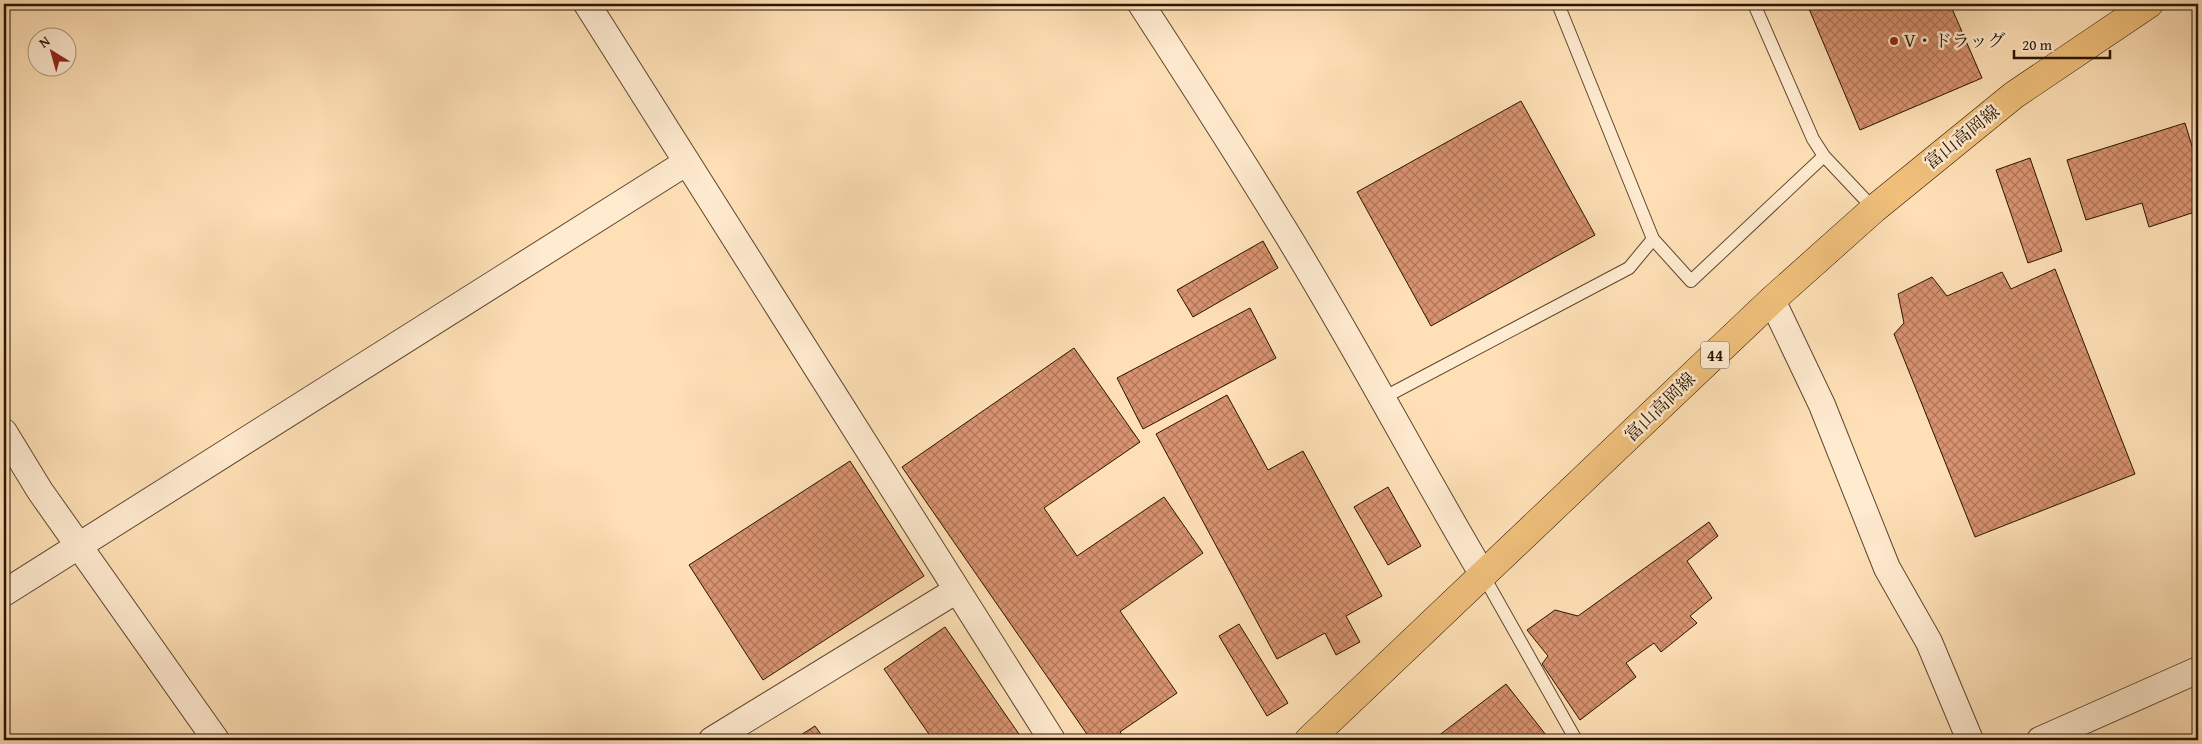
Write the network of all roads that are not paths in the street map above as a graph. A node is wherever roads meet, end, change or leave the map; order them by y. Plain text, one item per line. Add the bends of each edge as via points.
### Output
1 (587, 4) edge
2 (1141, 4) edge
3 (1558, 4) edge
4 (1754, 4) edge
5 (2149, 4) edge
6 (1824, 156) junction
7 (687, 162) junction
8 (1874, 209) junction
9 (1652, 239) junction
10 (1772, 300) junction
11 (1383, 398) junction
12 (4, 432) edge
13 (79, 546) junction
14 (1483, 575) junction
15 (957, 590) junction
16 (4, 593) edge
17 (2198, 670) edge
18 (216, 740) edge
19 (712, 740) edge
20 (1052, 740) edge
21 (1309, 740) edge
22 (1576, 740) edge
23 (1970, 740) edge
24 (2040, 740) edge

1 - 7 street
2 - 11 street via 1278,218
3 - 9 lane
4 - 6 lane via 1813,139
5 - 8 main road, 富山高岡線 / 44 via 2014,95
6 - 8 lane
6 - 9 lane via 1691,281
7 - 13 street
7 - 15 street
8 - 10 main road, 富山高岡線 / 44
9 - 11 lane via 1629,268
10 - 14 main road, 富山高岡線 / 44
10 - 23 street via 1822,405 1888,568 1929,642
11 - 14 street
12 - 13 street
13 - 16 street
13 - 18 street
14 - 21 main road, 富山高岡線 / 44
14 - 22 lane
15 - 19 street
15 - 20 street
17 - 24 street

